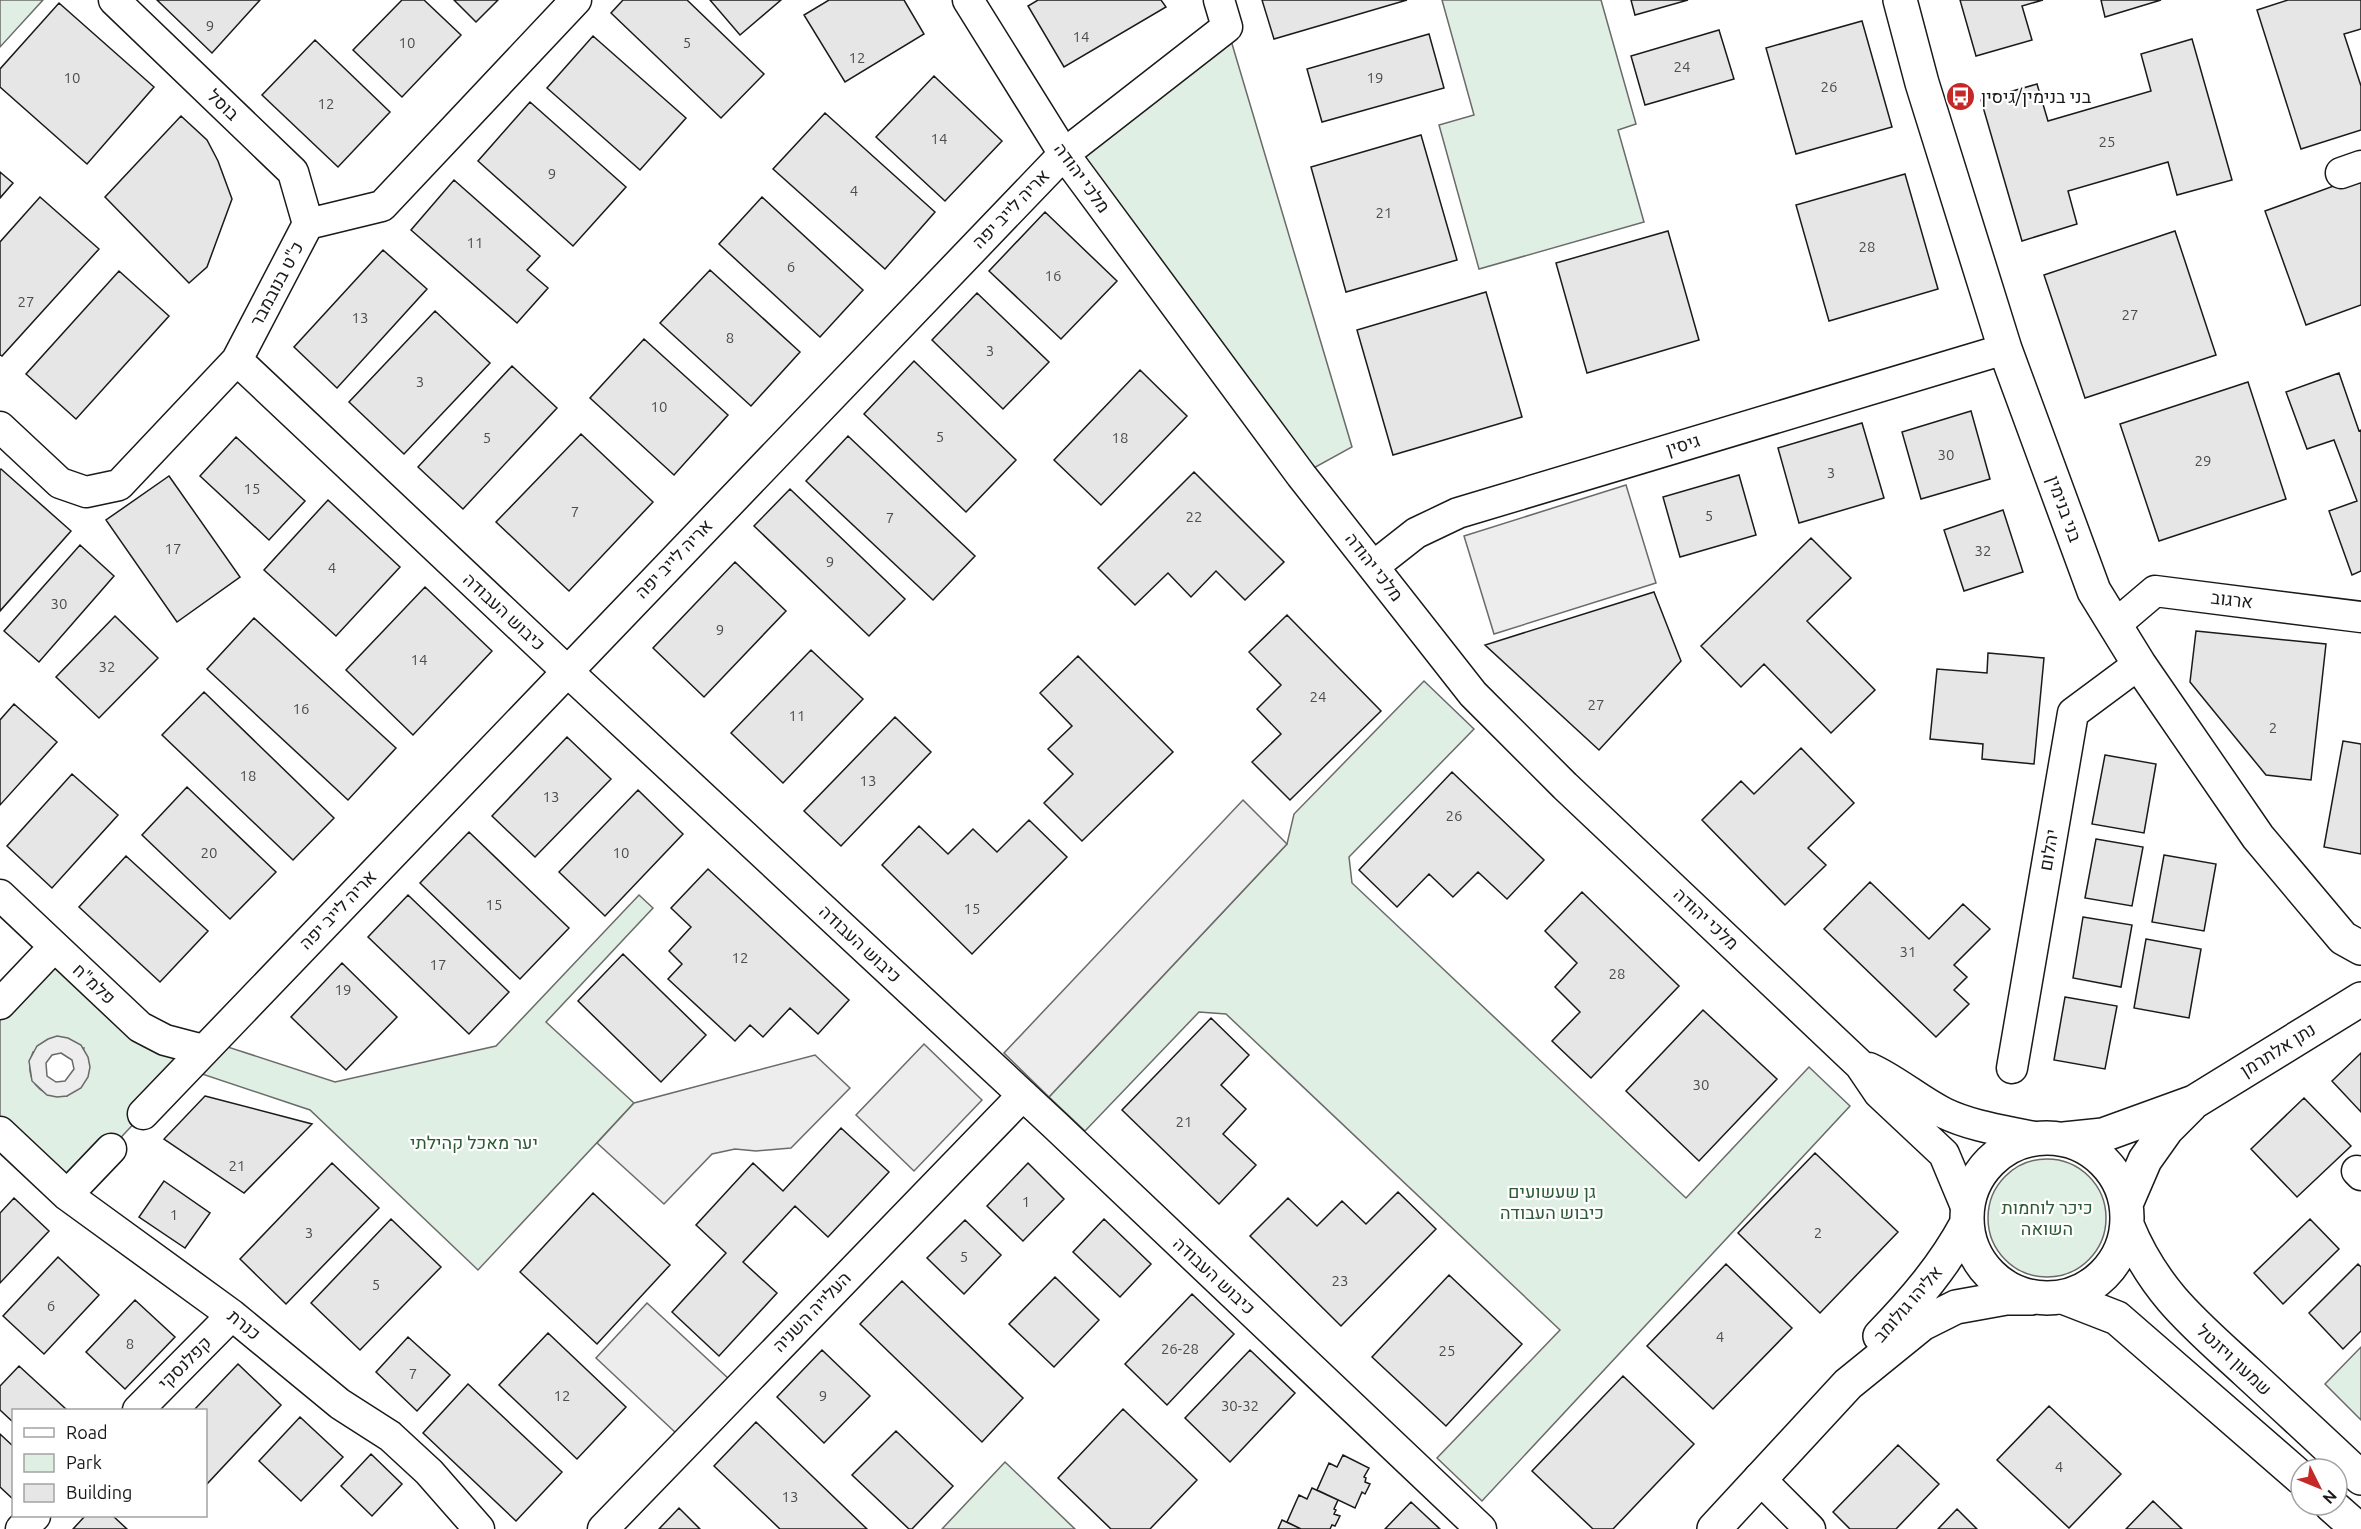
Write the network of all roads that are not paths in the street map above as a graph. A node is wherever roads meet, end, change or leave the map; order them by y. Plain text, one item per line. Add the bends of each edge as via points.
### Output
1 (114, 0) edge
2 (576, 0) edge
3 (968, 0) edge
4 (1899, 0) edge
5 (1223, 13) edge
6 (1064, 154) junction
7 (308, 224) junction
8 (2005, 349) junction
9 (237, 360) junction
10 (0, 427) edge
11 (1374, 567) junction
12 (2361, 616) edge
13 (2115, 625) junction
14 (2139, 664) junction
15 (567, 671) junction
16 (0, 895) edge
17 (54, 947) junction
18 (2361, 948) edge
19 (2361, 999) edge
20 (0, 1004) edge
21 (203, 1050) junction
22 (1860, 1065) junction
23 (2012, 1068) dead end
24 (1023, 1095) junction
25 (2194, 1102) junction
26 (143, 1114) dead end
27 (0, 1132) edge
28 (2051, 1139) junction
29 (111, 1149) dead end
30 (67, 1195) junction
31 (2127, 1215) junction
32 (1967, 1216) junction
33 (2050, 1298) junction
34 (232, 1315) junction
35 (1848, 1384) junction
36 (139, 1409) edge
37 (2289, 1468) edge
38 (1759, 1478) junction
39 (2361, 1478) edge
40 (32, 1517) edge
41 (2344, 1517) edge
42 (21, 1529) edge
43 (479, 1529) edge
44 (603, 1529) edge
45 (1481, 1529) edge
46 (1714, 1529) edge
47 (1810, 1529) edge
48 (2358, 1529) edge

1 - 7 street, בוסל via 293,172
2 - 7 street, כ"ט בנובמבר via 382,206
3 - 6 street, מלכי יהודה
4 - 8 street, בני בנימין
5 - 6 street, אריה לייב יפה
6 - 11 street, מלכי יהודה via 1300,475
6 - 15 street, אריה לייב יפה
7 - 9 street, כ"ט בנובמבר
8 - 11 street, גיסין via 1458,513 1416,533
8 - 13 street, בני בנימין via 2094,591
9 - 10 street, כ"ט בנובמבר via 119,485 86,492 60,483
9 - 15 street, כיבוש העבודה
11 - 22 street, מלכי יהודה via 1473,694
12 - 13 street, ארגוב via 2155,591
13 - 14 street, בני בנימין
14 - 18 street, בני בנימין via 2258,837 2343,939
14 - 23 street, יהלום via 2073,714
15 - 21 street, אריה לייב יפה
15 - 24 street, כיבוש העבודה
16 - 17 street, פלמ"ח
17 - 20 street
17 - 21 street, פלמ"ח via 140,1027 165,1040
19 - 25 street, נתן אלתרמן
21 - 26 street, אריה לייב יפה
22 - 28 street, מלכי יהודה via 1890,1078 1944,1113 1972,1124
22 - 32 street, מלכי יהודה via 1879,1093 1944,1154
24 - 44 street, העלייה השניה
24 - 45 street, כיבוש העבודה
25 - 28 street, נתן אלתרמן via 2103,1134
25 - 31 street, נתן אלתרמן via 2167,1129 2145,1160
27 - 30 street, כנרת
28 - 31 street via 2088,1149 2108,1166 2120,1184
28 - 32 street via 2011,1147 1988,1164 1974,1185
29 - 30 street
30 - 34 street, כנרת
31 - 33 street via 2122,1246 2108,1270 2087,1288
31 - 39 street, שמעון ויזנטל via 2139,1254 2184,1314
32 - 33 street via 1968,1234 1977,1257 1992,1278 2013,1291
32 - 35 street, אליהו גולומב via 1952,1251 1916,1299 1864,1353
33 - 35 street, אליהו גולומב via 2006,1298 1956,1307 1922,1324
33 - 37 street via 2117,1318
34 - 36 street, קפלנסקי
34 - 43 street, כנרת via 340,1404 390,1436 429,1472
35 - 38 street, אליהו גולומב
38 - 46 street, אליהו גולומב
38 - 47 street
40 - 42 street
41 - 48 street

